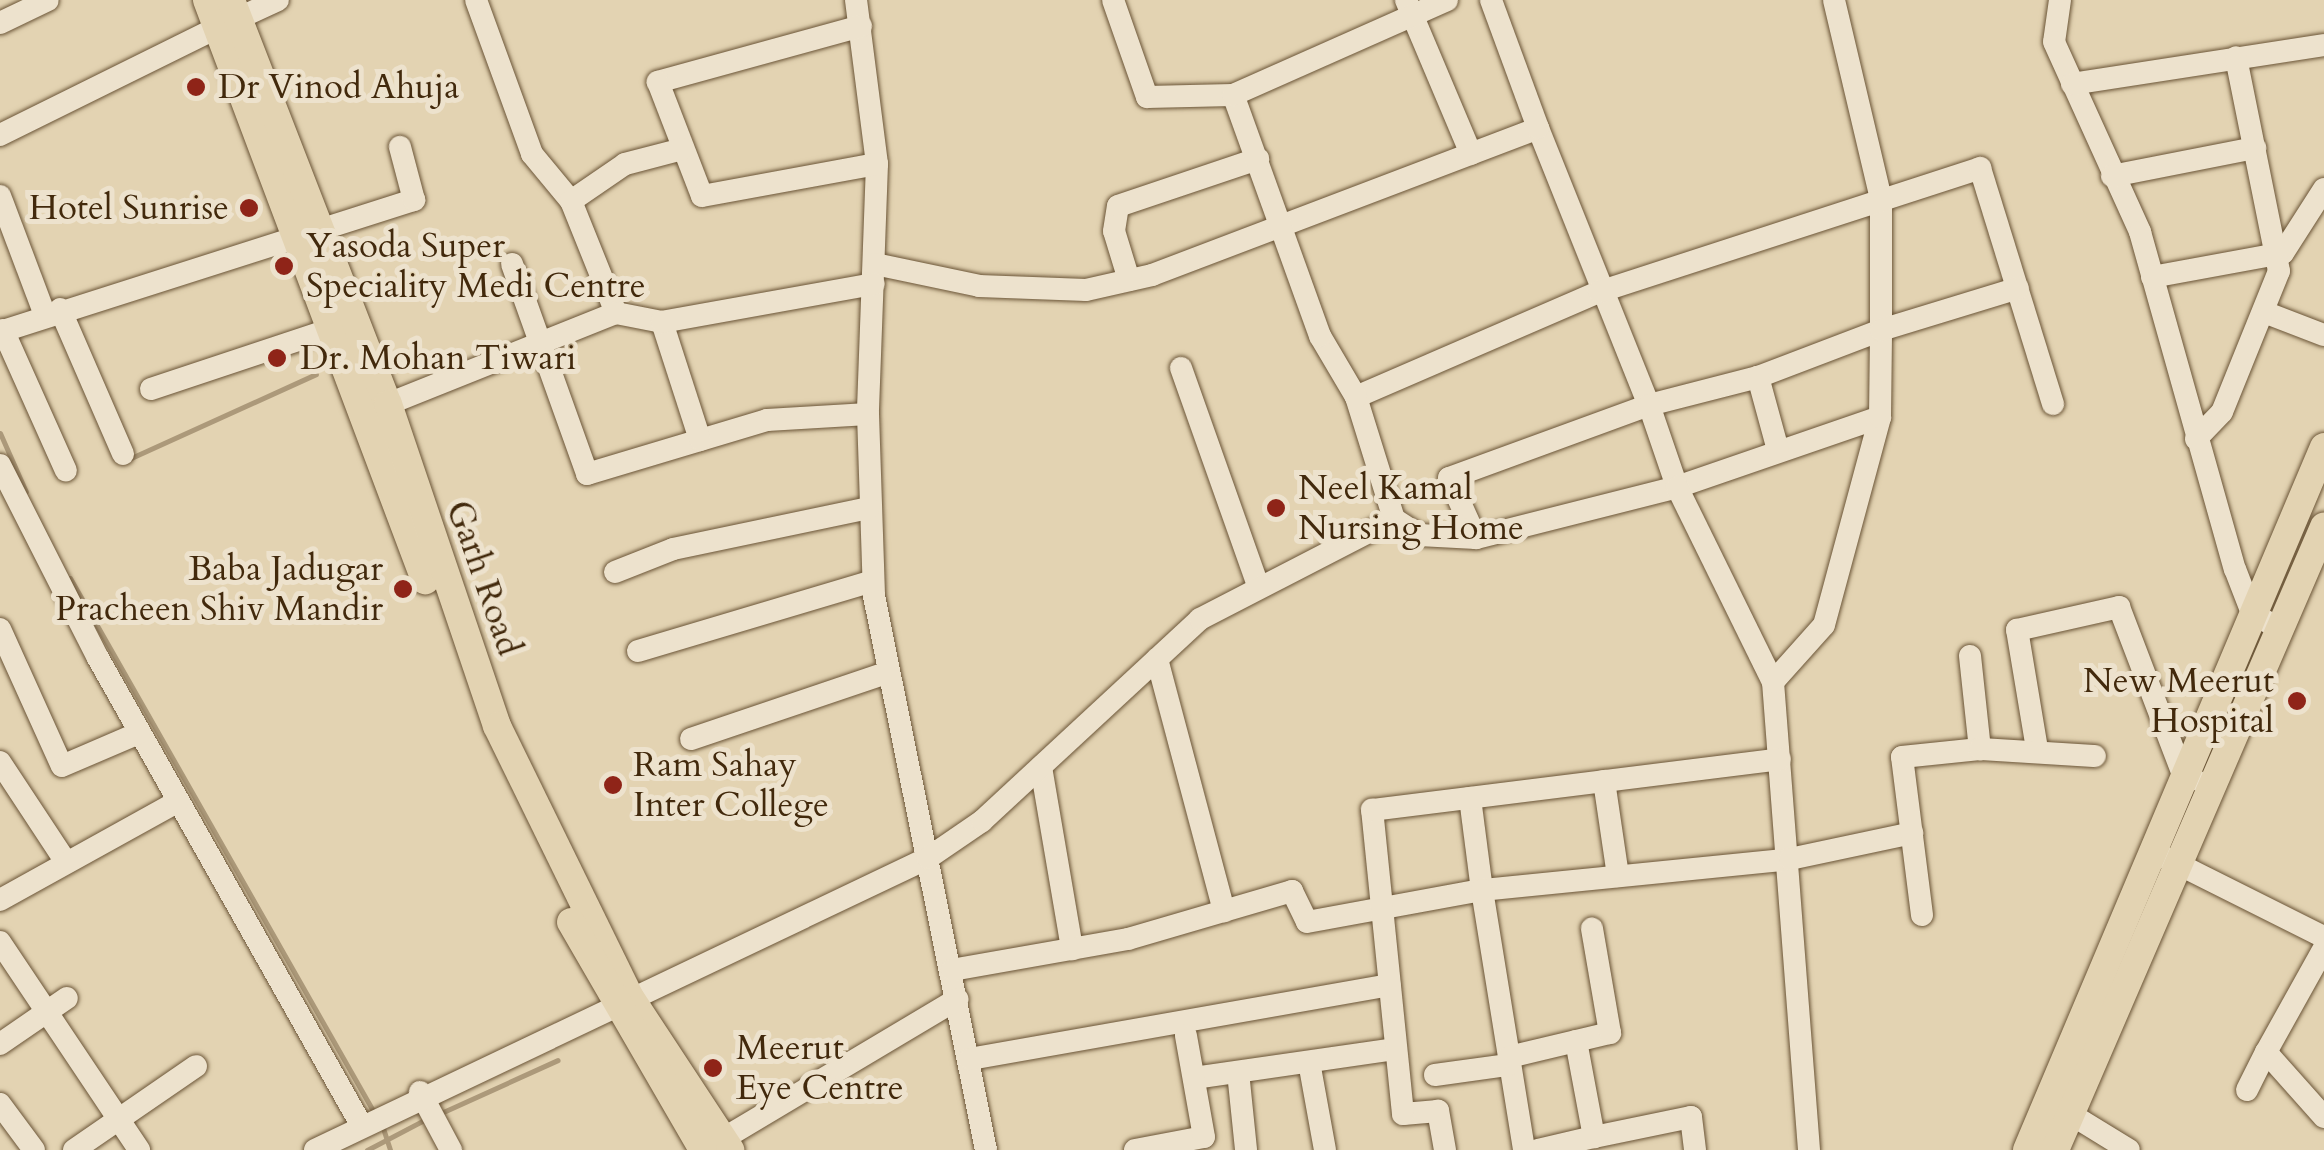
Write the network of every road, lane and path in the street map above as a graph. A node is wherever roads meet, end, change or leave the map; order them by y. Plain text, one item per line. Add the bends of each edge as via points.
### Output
1 (48, 0) edge
2 (207, 0) edge
3 (278, 0) edge
4 (476, 0) edge
5 (856, 0) edge
6 (1447, 0) edge
7 (1491, 0) edge
8 (1834, 0) edge
9 (2060, 0) edge
10 (1122, 3) edge
11 (1409, 6) edge
12 (230, 15) edge
13 (0, 23) edge
14 (861, 26) junction
15 (2324, 45) edge
16 (2236, 57) junction
17 (2072, 84) junction
18 (1233, 95) junction
19 (1538, 128) junction
20 (0, 135) edge
21 (400, 147) dead end
22 (682, 148) junction
23 (2255, 148) junction
24 (1471, 154) junction
25 (1258, 159) junction
26 (877, 164) junction
27 (2112, 176) junction
28 (2324, 189) edge
29 (0, 196) edge
30 (1881, 199) junction
31 (571, 201) junction
32 (1283, 224) junction
33 (312, 234) junction
34 (2276, 256) junction
35 (512, 264) dead end
36 (874, 274) junction
37 (2152, 276) junction
38 (1129, 280) junction
39 (2018, 288) junction
40 (1599, 292) junction
41 (53, 312) junction
42 (2264, 312) junction
43 (616, 313) junction
44 (662, 322) junction
45 (337, 327) junction
46 (1881, 330) junction
47 (2, 331) edge
48 (2324, 335) edge
49 (543, 349) junction
50 (1181, 368) dead end
51 (1758, 377) junction
52 (151, 388) dead end
53 (1356, 396) junction
54 (2052, 404) dead end
55 (1649, 405) junction
56 (377, 407) junction
57 (868, 414) junction
58 (1880, 417) junction
59 (2196, 439) junction
60 (700, 440) junction
61 (2324, 447) edge
62 (1778, 450) junction
63 (122, 454) dead end
64 (0, 465) edge
65 (66, 471) dead end
66 (1677, 487) junction
67 (869, 508) junction
68 (1394, 520) junction
69 (2324, 527) edge
70 (1476, 538) junction
71 (615, 572) dead end
72 (873, 581) junction
73 (1258, 586) junction
74 (2252, 613) junction
75 (2280, 629) junction
76 (0, 630) edge
77 (638, 651) dead end
78 (1970, 656) dead end
79 (1157, 658) junction
80 (889, 672) junction
81 (1774, 682) junction
82 (139, 733) junction
83 (691, 739) dead end
84 (1980, 749) junction
85 (2036, 749) junction
86 (2095, 756) dead end
87 (1780, 759) junction
88 (0, 762) edge
89 (1041, 766) junction
90 (2183, 775) junction
91 (1604, 781) junction
92 (2210, 786) junction
93 (1470, 798) junction
94 (177, 802) junction
95 (1912, 833) junction
96 (2152, 851) junction
97 (928, 858) junction
98 (64, 859) junction
99 (1790, 859) junction
100 (2178, 862) junction
101 (1618, 876) junction
102 (1482, 890) junction
103 (0, 900) edge
104 (1382, 908) junction
105 (1224, 911) junction
106 (1922, 914) dead end
107 (1592, 929) dead end
108 (0, 942) edge
109 (1072, 949) junction
110 (2323, 949) edge
111 (952, 970) junction
112 (1390, 985) junction
113 (67, 998) dead end
114 (958, 1000) junction
115 (623, 1002) junction
116 (44, 1014) junction
117 (1186, 1036) dead end
118 (1576, 1041) junction
119 (0, 1044) edge
120 (1396, 1048) junction
121 (2266, 1052) junction
122 (1509, 1057) junction
123 (970, 1058) junction
124 (1309, 1062) junction
125 (196, 1066) dead end
126 (1238, 1072) junction
127 (1435, 1075) dead end
128 (1194, 1078) junction
129 (2246, 1090) dead end
130 (420, 1092) junction
131 (0, 1104) edge
132 (2059, 1107) junction
133 (2324, 1118) edge
134 (116, 1121) junction
135 (359, 1121) junction
136 (1594, 1137) junction
137 (1202, 1144) edge
138 (715, 1147) edge
139 (1563, 1147) edge
140 (34, 1150) edge
141 (74, 1150) edge
142 (139, 1150) edge
143 (315, 1150) edge
144 (451, 1150) edge
145 (986, 1150) edge
146 (1135, 1150) edge
147 (1246, 1150) edge
148 (1325, 1150) edge
149 (1446, 1150) edge
150 (1524, 1150) edge
151 (1538, 1150) edge
152 (1695, 1150) edge
153 (1809, 1150) edge
154 (2027, 1150) edge
155 (2054, 1150) edge
156 (2129, 1150) edge

1 - 13 street
2 - 12 main road, Garh Road
3 - 12 street
4 - 31 street via 532,154
5 - 14 street
6 - 11 street
7 - 19 street
8 - 30 street
9 - 17 street via 2054,42
10 - 18 street via 1147,97
11 - 18 street
11 - 24 street
12 - 20 street
12 - 33 main road, Garh Road
14 - 22 street via 658,82
14 - 26 street
15 - 16 street
16 - 17 street
16 - 23 street
17 - 27 street
18 - 25 street
19 - 24 street
19 - 40 street
21 - 33 street via 414,200
22 - 26 street via 702,196
22 - 31 street via 625,164
23 - 27 street
23 - 34 street
24 - 32 street
25 - 32 street
25 - 38 street via 1118,206 1114,231
26 - 36 street
27 - 37 street
28 - 34 street via 2290,248
29 - 41 street
30 - 39 street via 1980,168
30 - 40 street
30 - 46 street
31 - 43 street
32 - 38 street
32 - 53 street via 1320,336
33 - 41 street
33 - 45 main road, Garh Road
33 - 56 main road, Garh Road
34 - 37 street
34 - 42 street
35 - 49 street
36 - 38 street via 1086,290
36 - 44 street
36 - 57 street
37 - 59 street
39 - 46 street
39 - 54 street
40 - 53 street
40 - 55 street
41 - 47 street
41 - 63 street
42 - 48 street
42 - 59 street via 2222,412
43 - 44 street
43 - 49 street
44 - 60 street
45 - 52 street
45 - 56 main road, Garh Road
46 - 51 street
46 - 58 street
47 - 65 street
49 - 56 street
49 - 60 street via 588,474
50 - 73 street
51 - 55 street
51 - 62 street
53 - 68 street
55 - 66 street
55 - 70 street via 1449,478
56 - 115 main road, Garh Road via 488,729
57 - 60 street via 767,420
57 - 67 street
58 - 62 street
58 - 81 street via 1824,624
59 - 74 street
61 - 74 main road
62 - 66 street
64 - 82 street
66 - 70 street
66 - 81 street
67 - 71 street via 673,550
67 - 72 street
68 - 70 street via 1418,535
68 - 73 street
69 - 75 main road
72 - 77 street
72 - 80 street
73 - 79 street via 1200,619
74 - 75 street
74 - 90 main road
75 - 92 main road
76 - 82 street via 62,766
78 - 84 street
79 - 89 street
79 - 105 street
80 - 83 street
80 - 97 street
81 - 87 street
82 - 94 street
84 - 85 street
84 - 95 street via 1902,758
85 - 86 street
85 - 90 street via 2017,630 2120,607
87 - 91 street
87 - 99 street
88 - 98 street
89 - 97 street
89 - 109 street
90 - 92 street
90 - 96 main road
91 - 93 street
91 - 101 street
92 - 100 main road
93 - 102 street
93 - 104 street via 1372,810
94 - 98 street
94 - 135 street
95 - 99 street
95 - 106 street
96 - 100 street
96 - 132 main road
97 - 111 street
97 - 115 street
98 - 103 street
99 - 101 street
99 - 153 street
100 - 110 street
100 - 132 main road
101 - 102 street
102 - 104 street
102 - 122 street
104 - 105 street via 1307,922 1292,891
104 - 112 street
105 - 109 street
107 - 118 street via 1610,1033
108 - 116 street
109 - 111 street
110 - 121 street
111 - 114 street
112 - 120 street
112 - 123 street
113 - 116 street
114 - 123 street
114 - 138 street
115 - 130 street
115 - 138 main road, Garh Road
116 - 119 street
116 - 134 street
117 - 128 street
118 - 122 street
118 - 136 street
120 - 124 street
120 - 149 street via 1403,1114 1438,1110
121 - 129 street
121 - 133 street
122 - 127 street via 1508,1065
122 - 150 street
123 - 145 street
124 - 126 street
124 - 148 street
125 - 134 street
126 - 128 street
126 - 147 street
128 - 137 street
130 - 135 street
130 - 144 street
131 - 140 street
132 - 154 main road
132 - 155 main road
132 - 156 street
134 - 141 street
134 - 142 street
135 - 143 street
136 - 139 street
136 - 152 street via 1691,1117
137 - 146 street
139 - 151 street

